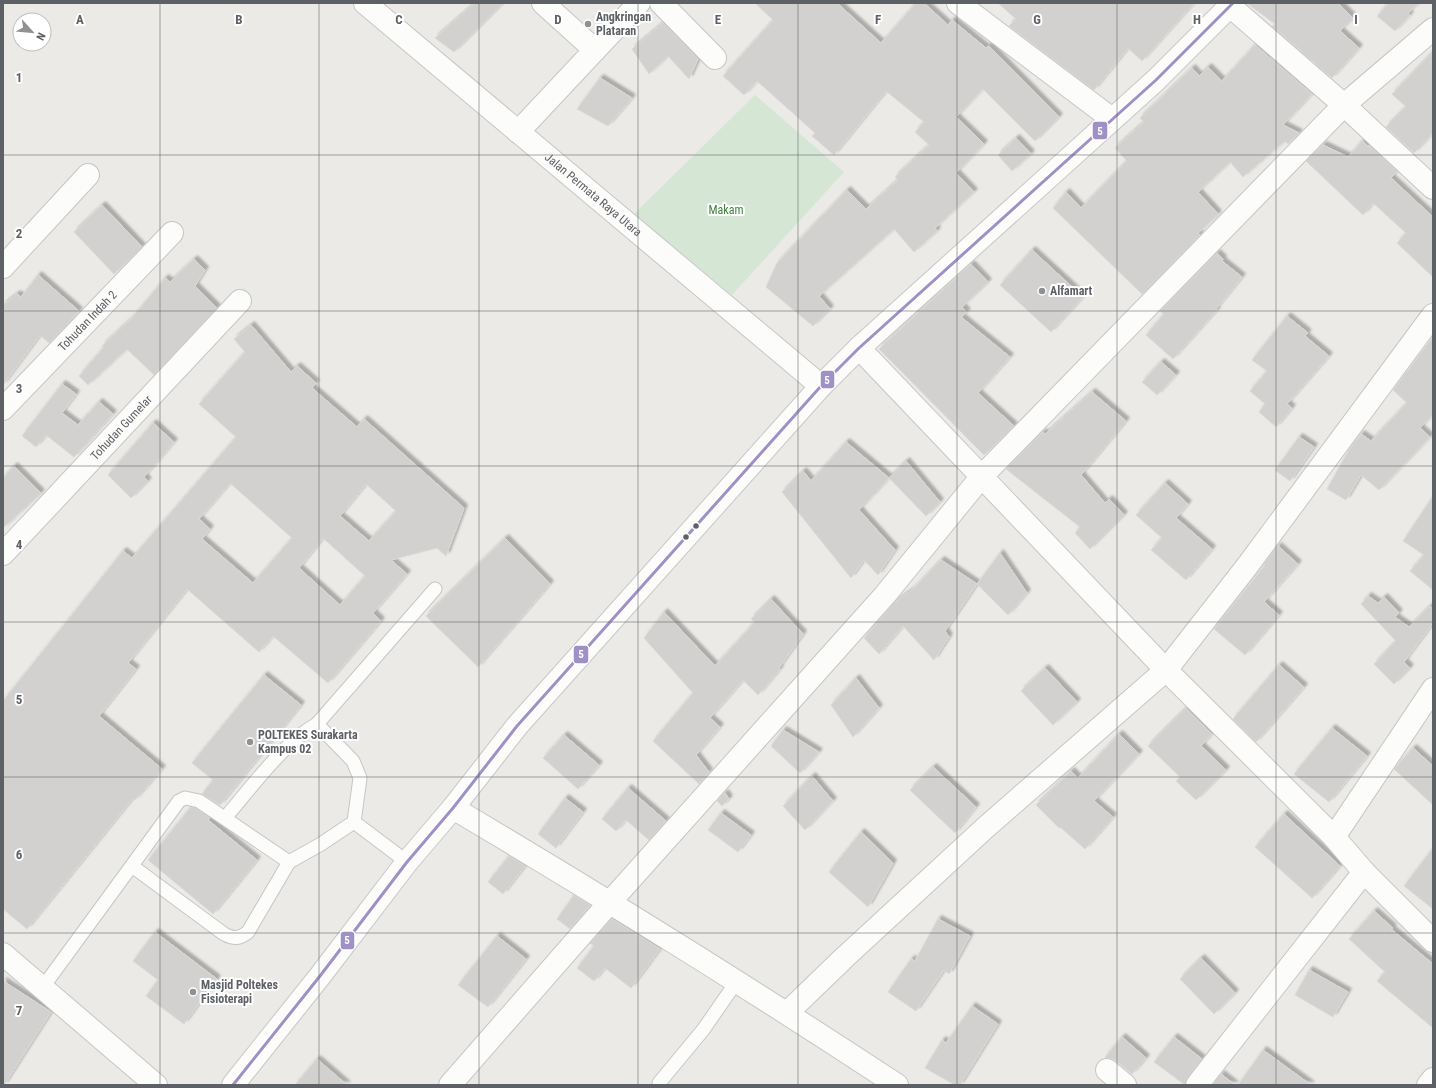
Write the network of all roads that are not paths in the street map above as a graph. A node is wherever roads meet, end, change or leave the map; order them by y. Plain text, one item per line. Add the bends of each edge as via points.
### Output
1 (365, 3) edge
2 (543, 3) edge
3 (639, 3) edge
4 (661, 3) edge
5 (958, 3) edge
6 (1231, 5) edge
7 (1433, 29) edge
8 (595, 50) junction
9 (715, 58) dead end
10 (1344, 105) junction
11 (1112, 119) junction
12 (518, 132) junction
13 (88, 175) dead end
14 (1433, 188) edge
15 (172, 233) dead end
16 (3, 267) edge
17 (240, 301) dead end
18 (1433, 315) edge
19 (859, 348) junction
20 (821, 386) junction
21 (3, 409) edge
22 (982, 476) junction
23 (3, 554) edge
24 (435, 589) dead end
25 (1166, 670) junction
26 (1433, 689) edge
27 (317, 724) junction
28 (453, 808) junction
29 (225, 818) junction
30 (354, 822) junction
31 (1334, 837) junction
32 (400, 857) junction
33 (290, 862) junction
34 (132, 866) junction
35 (1364, 872) junction
36 (610, 902) junction
37 (1433, 941) edge
38 (3, 954) edge
39 (737, 982) junction
40 (43, 987) junction
41 (787, 1013) junction
42 (1107, 1070) dead end
43 (1433, 1079) edge
44 (659, 1083) dead end
45 (156, 1085) edge
46 (233, 1085) edge
47 (450, 1085) edge
48 (897, 1085) edge
49 (1125, 1085) edge
50 (1197, 1085) edge
51 (1428, 1085) edge

1 - 12 street, Jalan Permata Raya Utara
2 - 8 street
3 - 8 street
4 - 9 street
5 - 11 street
6 - 10 street
6 - 11 street via 1156,80
7 - 10 street
8 - 12 street
10 - 14 street
10 - 22 street
11 - 19 street
12 - 20 street, Jalan Permata Raya Utara
13 - 16 street
15 - 21 street, Tohudan Indah 2
17 - 23 street, Tohudan Gumelar
18 - 25 street via 1248,565
19 - 20 street
19 - 22 street
20 - 28 street via 517,726
22 - 25 street
22 - 36 street via 885,595
24 - 27 lane
25 - 31 street
25 - 41 street via 985,828
26 - 31 street
27 - 29 lane via 302,732
27 - 30 lane via 353,761 360,778
28 - 32 street
28 - 36 street
29 - 33 lane
29 - 34 lane via 199,801 185,798 179,801
30 - 32 lane
30 - 33 lane
31 - 35 street
32 - 46 street via 320,976
33 - 34 lane via 248,932 239,938 224,934
34 - 40 lane
35 - 37 street
35 - 50 street
36 - 39 street
36 - 47 street
38 - 40 street
39 - 41 street
39 - 44 lane via 703,1030
40 - 45 street
41 - 48 street
42 - 49 street
43 - 51 street

